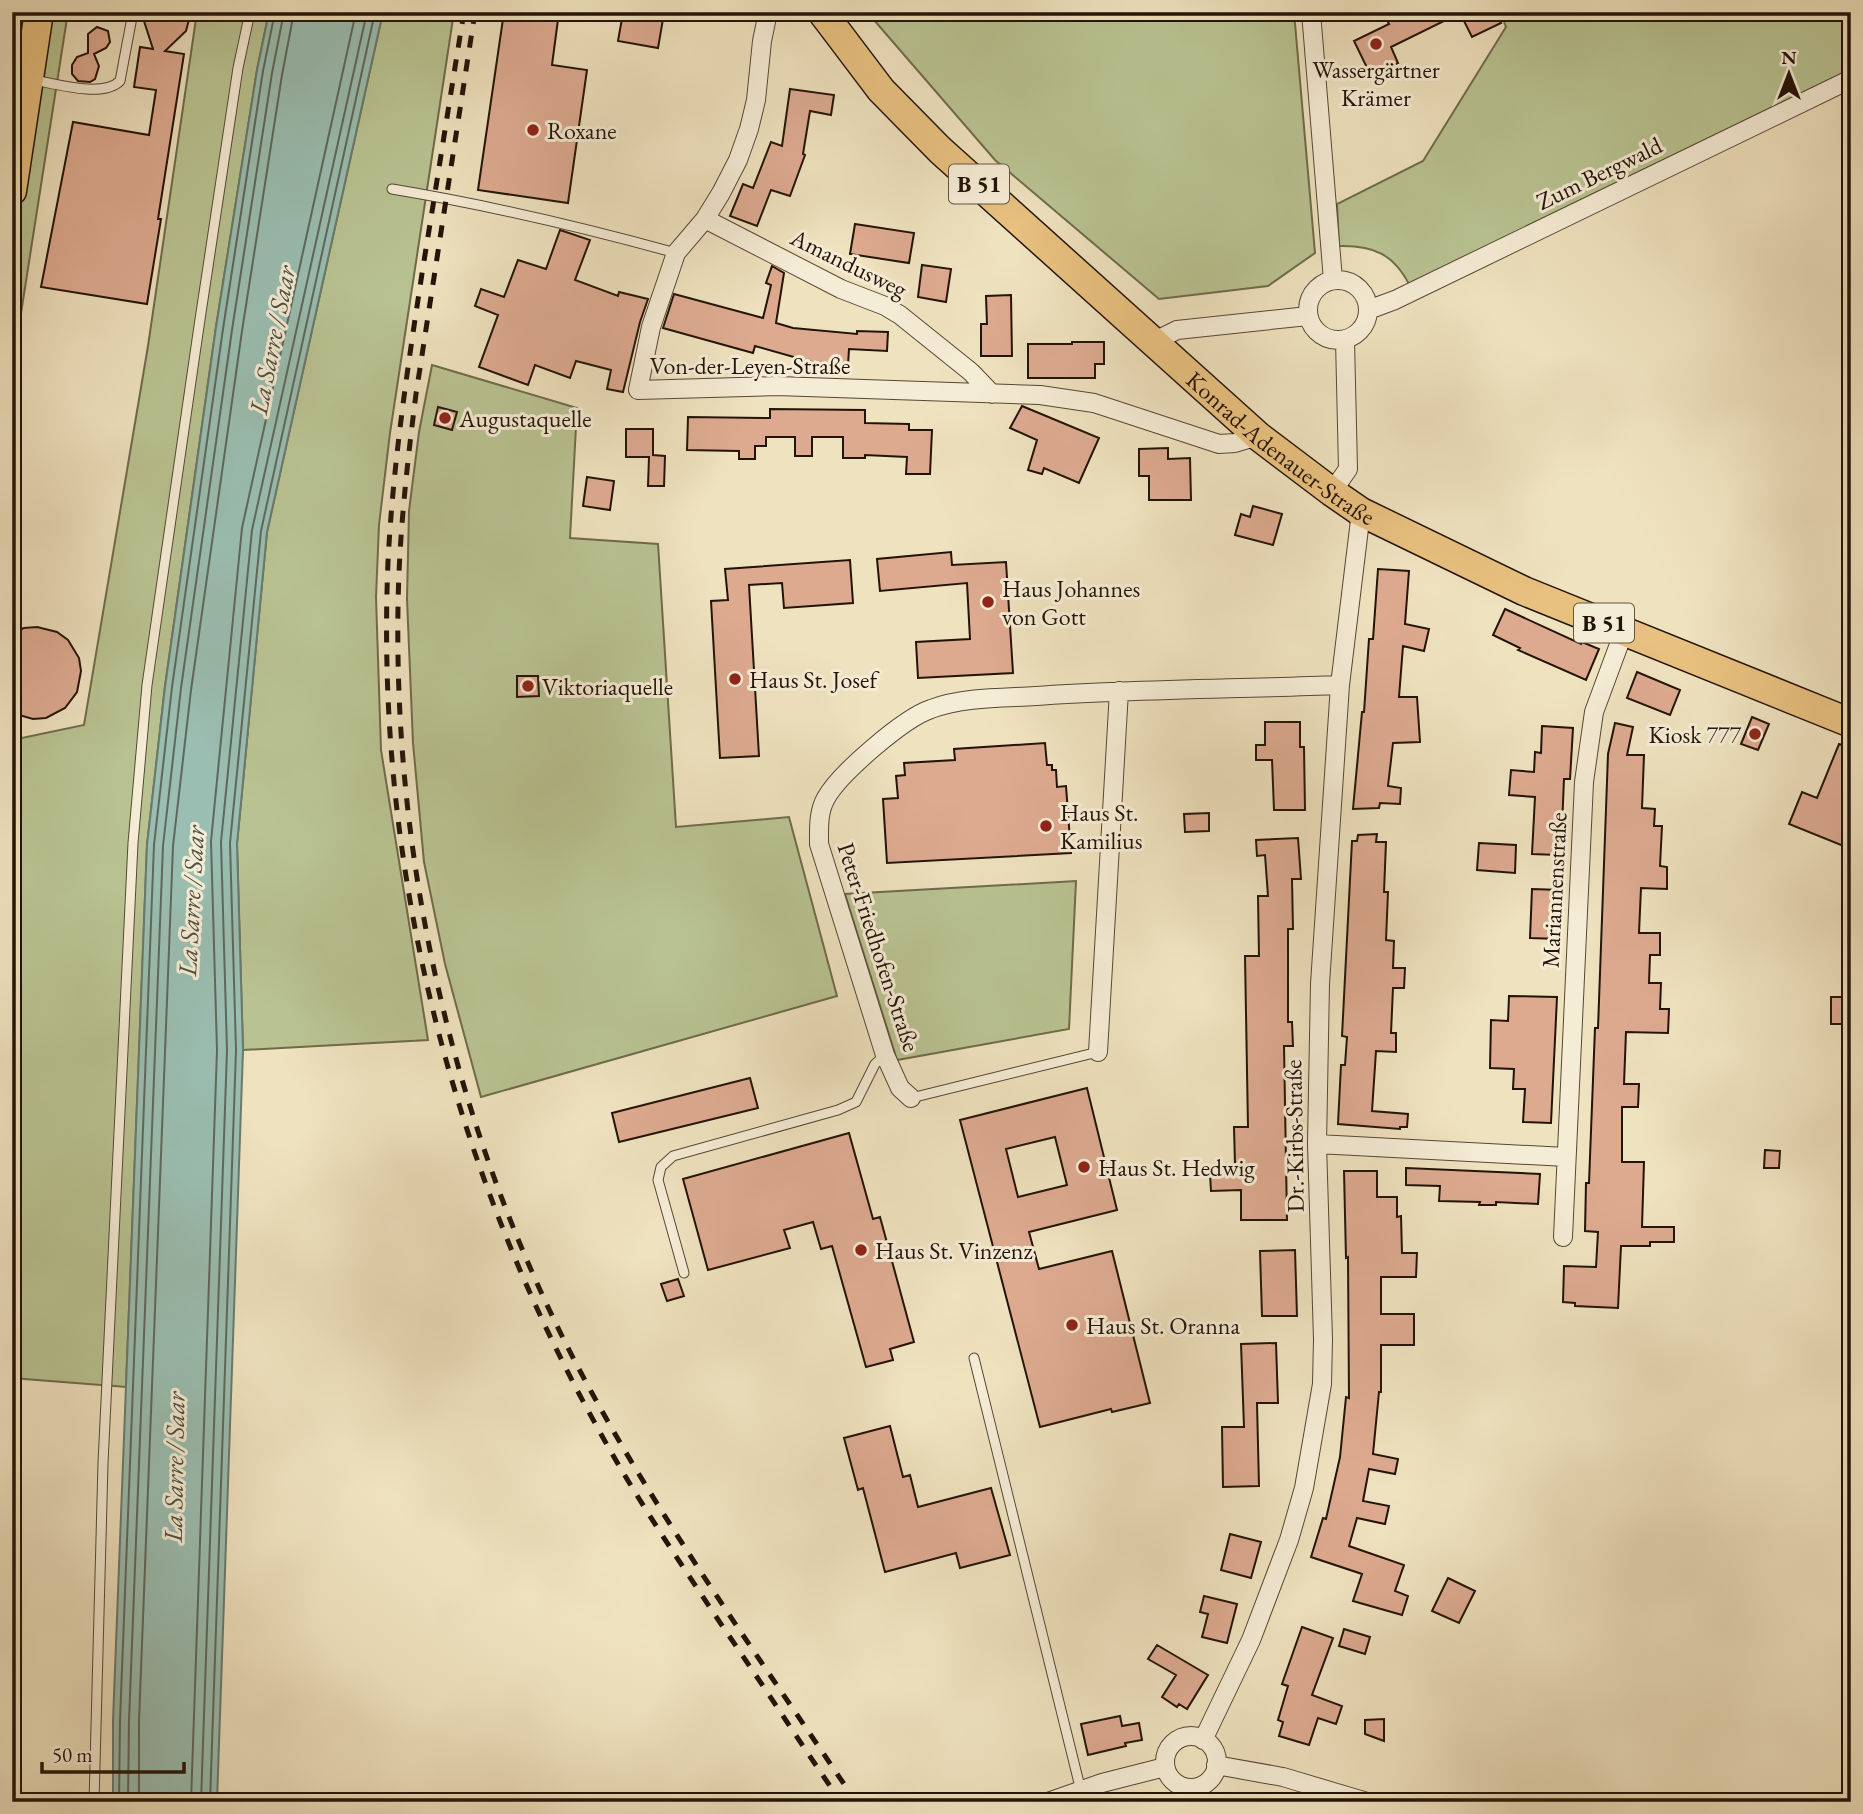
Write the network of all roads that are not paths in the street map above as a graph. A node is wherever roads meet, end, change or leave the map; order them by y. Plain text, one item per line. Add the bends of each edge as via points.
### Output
1 (39, 12) edge
2 (133, 12) edge
3 (250, 12) edge
4 (768, 12) edge
5 (822, 12) edge
6 (1311, 12) edge
7 (29, 79) junction
8 (1851, 79) edge
9 (392, 189) dead end
10 (12, 191) edge
11 (705, 219) junction
12 (676, 253) junction
13 (1333, 280) junction
14 (1368, 310) junction
15 (1308, 316) junction
16 (1345, 340) junction
17 (1153, 342) junction
18 (992, 394) junction
19 (1258, 436) junction
20 (1336, 486) junction
21 (1362, 512) junction
22 (1624, 631) junction
23 (1340, 685) junction
24 (1119, 691) junction
25 (1851, 723) edge
26 (1098, 1052) joint
27 (885, 1055) junction
28 (911, 1098) joint
29 (1317, 1144) junction
30 (1566, 1157) junction
31 (1563, 1237) dead end
32 (684, 1273) dead end
33 (974, 1359) dead end
34 (1203, 1740) junction
35 (1216, 1765) junction
36 (1165, 1767) junction
37 (1081, 1791) junction
38 (1176, 1794) edge
39 (94, 1802) edge
40 (1048, 1802) edge
41 (1367, 1802) edge

1 - 7 main road
2 - 7 lane via 120,81 114,87 99,90
3 - 39 lane via 198,326 153,644 135,830 104,1450
4 - 11 street, Von-der-Leyen-Straße via 749,129
5 - 17 main road, Konrad-Adenauer-Straße / B 51 via 881,90 940,150
6 - 13 street
7 - 10 main road
8 - 14 street, Zum Bergwald
9 - 12 lane via 578,226
11 - 12 street, Von-der-Leyen-Straße
11 - 18 street, Amandusweg via 841,289 886,306 962,364
12 - 18 street, Von-der-Leyen-Straße via 651,327 638,390 777,386
13 - 14 street via 1361,290
13 - 15 street via 1316,289
14 - 16 street via 1359,332
15 - 16 street via 1321,335
15 - 17 street via 1177,330
16 - 20 street via 1348,469
17 - 19 main road, Konrad-Adenauer-Straße / B 51
18 - 19 street, Von-der-Leyen-Straße via 1094,403 1220,444
19 - 20 main road, Konrad-Adenauer-Straße / B 51
20 - 21 main road, Konrad-Adenauer-Straße / B 51
21 - 22 main road, Konrad-Adenauer-Straße / B 51 via 1524,592
21 - 23 street, Dr.-Kirbs-Straße
22 - 25 main road, Konrad-Adenauer-Straße / B 51
22 - 30 street, Mariannenstraße via 1594,712 1587,751
23 - 24 street, Peter-Friedhofen-Straße
23 - 29 street, Dr.-Kirbs-Straße via 1320,984
24 - 26 street
24 - 27 street, Peter-Friedhofen-Straße via 968,701 933,708 894,732 827,797 818,820 819,844
26 - 28 lane
27 - 28 street, Peter-Friedhofen-Straße via 900,1088
27 - 32 lane via 875,1064 856,1102 673,1156 661,1167 658,1180
29 - 30 street
29 - 34 street, Dr.-Kirbs-Straße via 1323,1339 1314,1441 1268,1600
30 - 31 street, Mariannenstraße
33 - 37 lane
34 - 35 street via 1212,1748
34 - 36 street via 1175,1741 1166,1753
35 - 38 street via 1203,1785
35 - 41 street via 1283,1777
36 - 37 street
36 - 38 street
37 - 40 street

